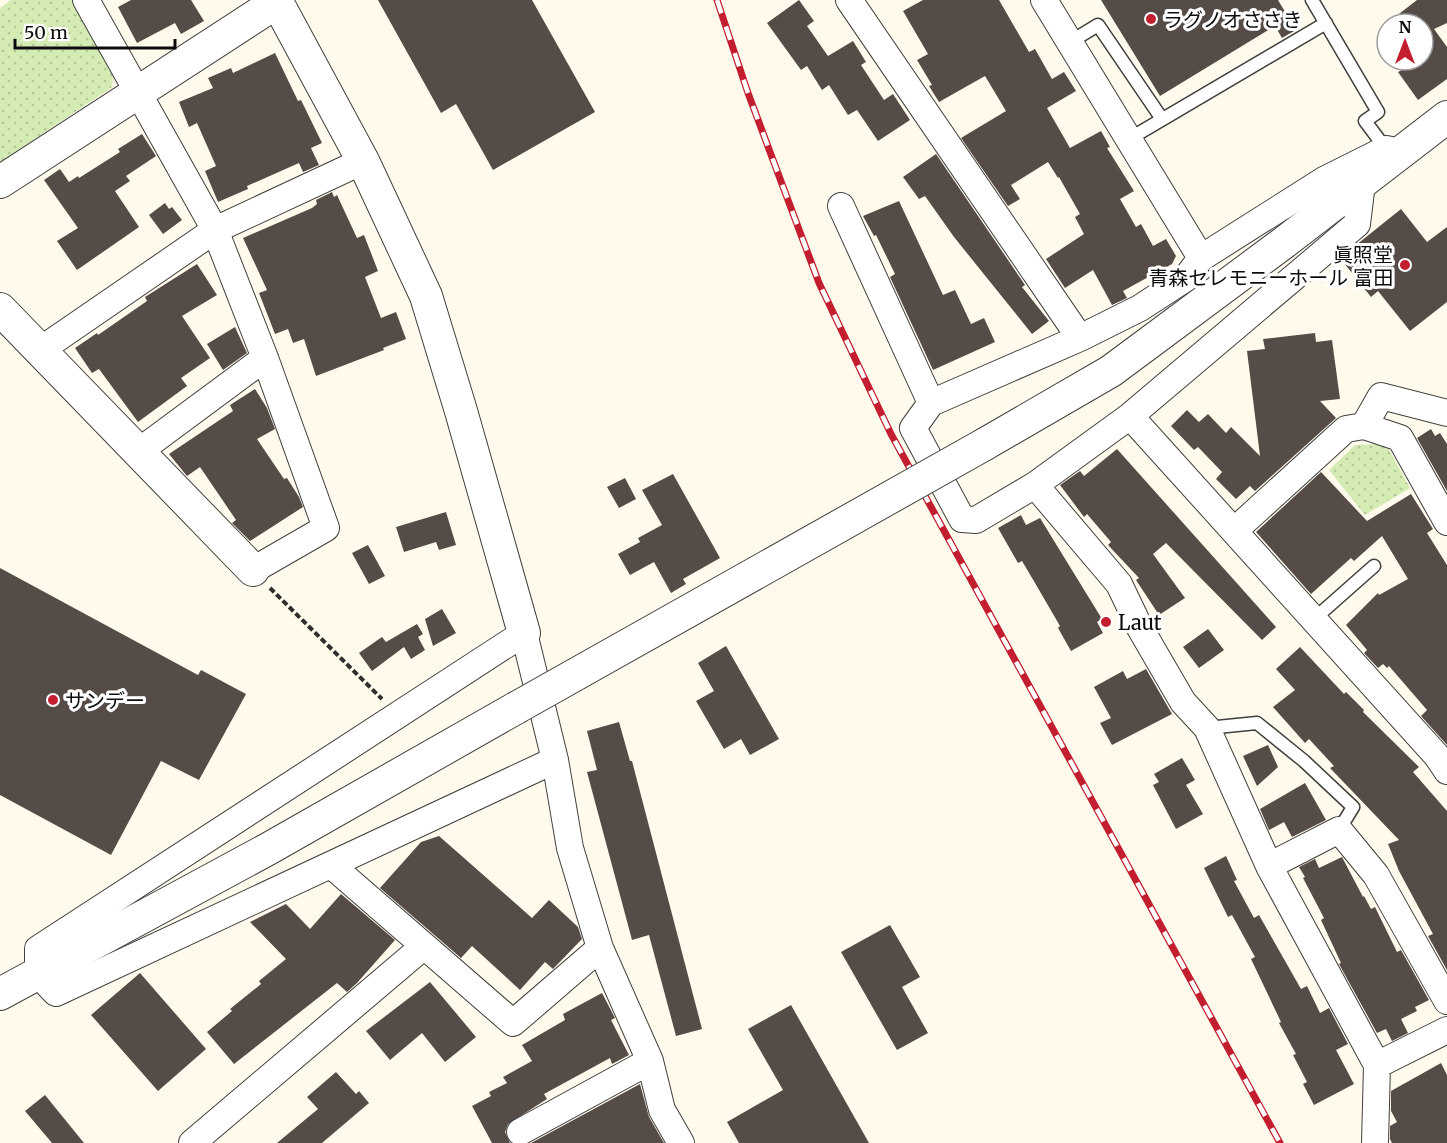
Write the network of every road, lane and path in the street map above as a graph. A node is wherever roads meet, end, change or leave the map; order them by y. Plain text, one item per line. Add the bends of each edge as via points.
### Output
1 (86, 0) edge
2 (849, 0) edge
3 (1044, 0) edge
4 (1312, 0) edge
5 (276, 1) edge
6 (1326, 23) junction
7 (1070, 42) junction
8 (137, 92) junction
9 (1447, 117) edge
10 (1162, 119) junction
11 (1129, 139) junction
12 (1393, 150) junction
13 (363, 161) junction
14 (0, 182) edge
15 (1362, 183) junction
16 (841, 206) dead end
17 (215, 230) junction
18 (1201, 258) junction
19 (0, 309) edge
20 (1080, 338) junction
21 (39, 351) junction
22 (265, 358) junction
23 (931, 403) junction
24 (1447, 413) edge
25 (1130, 416) junction
26 (1364, 426) junction
27 (138, 452) junction
28 (1035, 485) junction
29 (1447, 522) edge
30 (1234, 531) junction
31 (1374, 566) dead end
32 (253, 570) junction
33 (1313, 620) junction
34 (524, 633) junction
35 (398, 715) junction
36 (1208, 728) junction
37 (555, 760) junction
38 (1447, 771) edge
39 (1339, 830) junction
40 (331, 865) junction
41 (1269, 866) junction
42 (424, 946) junction
43 (600, 948) junction
44 (38, 974) junction
45 (0, 994) edge
46 (1447, 1001) edge
47 (1447, 1030) edge
48 (650, 1061) junction
49 (1377, 1065) junction
50 (520, 1132) dead end
51 (192, 1143) edge
52 (681, 1143) edge
53 (1375, 1143) edge

1 - 8 street
2 - 20 street
3 - 7 street
4 - 6 lane
5 - 8 street
5 - 13 street
6 - 10 lane
6 - 12 lane via 1378,112 1365,121
7 - 10 lane via 1098,25
7 - 11 street
8 - 14 street
8 - 17 street
9 - 12 street
10 - 11 lane
11 - 18 street
12 - 15 street
12 - 18 street via 1324,180
13 - 17 street
13 - 34 street via 426,296
15 - 25 street via 1357,224
15 - 44 street, bridge via 1111,371 268,849
16 - 23 street
17 - 21 street
17 - 22 street
18 - 20 street via 1186,278 1140,309
19 - 21 street
20 - 23 street
21 - 27 street
22 - 27 street
22 - 32 street via 326,528
23 - 28 street via 913,428 962,519 976,520
24 - 26 street via 1381,396
25 - 28 street
25 - 30 street
26 - 29 street via 1400,438
26 - 30 street via 1346,429
27 - 32 street
28 - 36 street via 1119,584 1183,702
30 - 33 street
31 - 33 lane
32 - 35 path
33 - 38 street
34 - 35 street
34 - 37 street
35 - 44 street via 38,949
36 - 39 lane via 1257,723 1353,807
36 - 41 street
37 - 40 street
37 - 43 street via 570,848
39 - 41 street
39 - 46 street via 1376,874
40 - 42 street
40 - 44 street via 56,993
41 - 49 street
42 - 43 street via 513,1023
42 - 51 street
43 - 48 street
44 - 45 street
47 - 49 street
48 - 50 street
48 - 52 street via 662,1110
49 - 53 street

